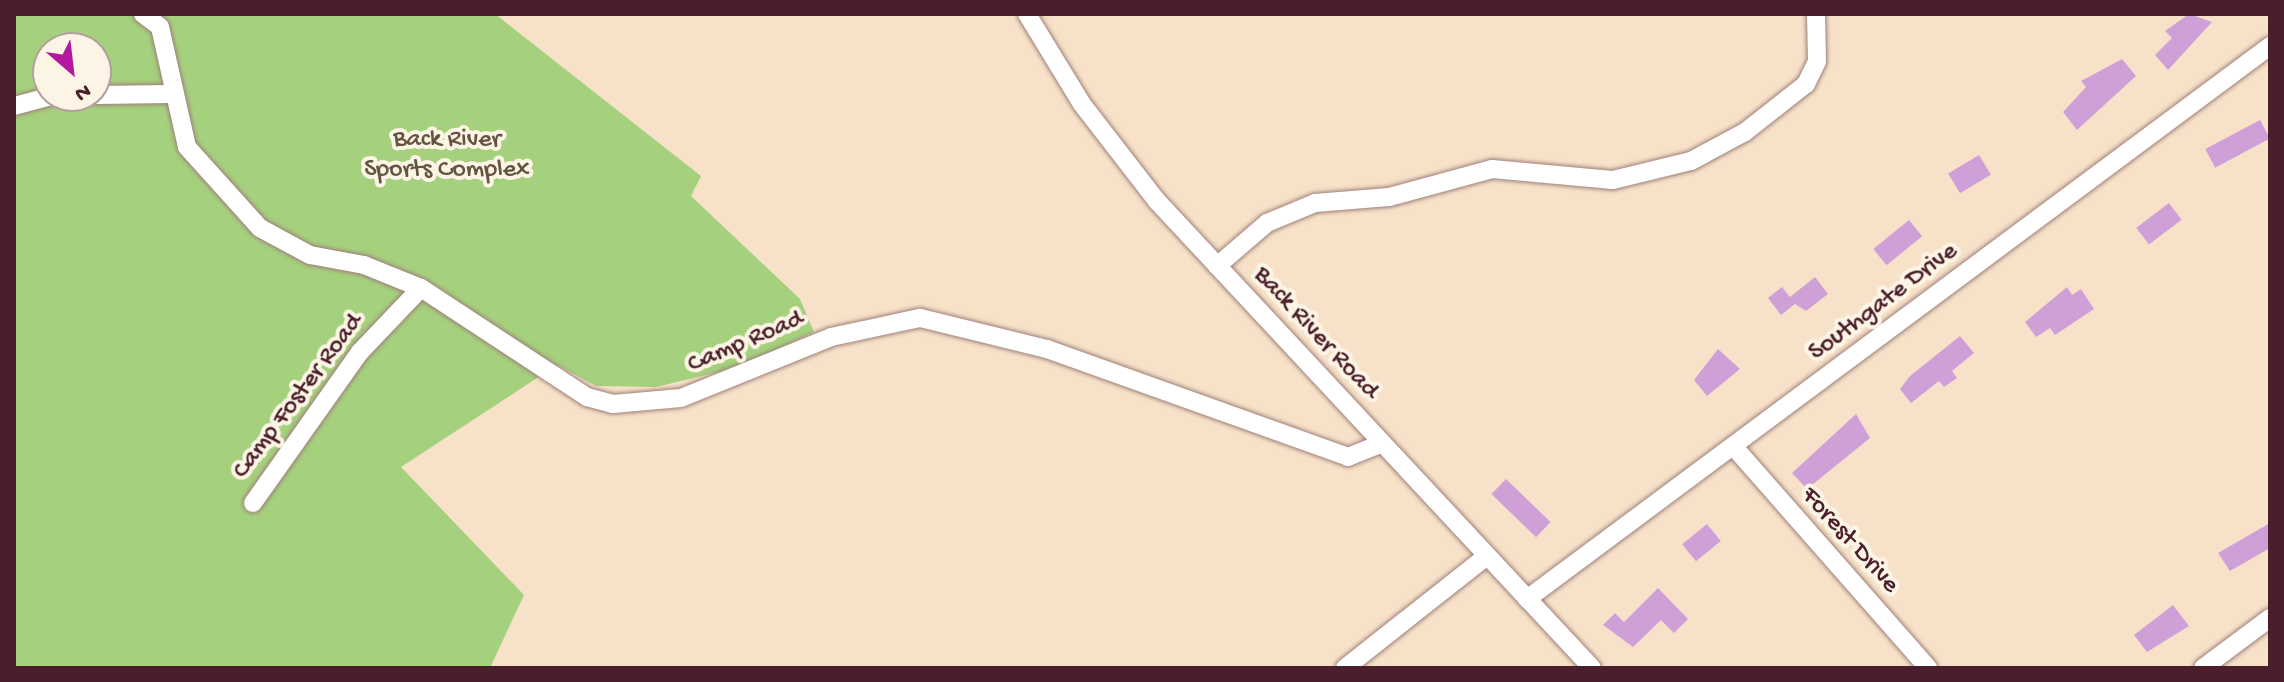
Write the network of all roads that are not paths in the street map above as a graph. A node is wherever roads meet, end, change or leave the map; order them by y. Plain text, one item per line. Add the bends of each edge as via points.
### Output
1 (143, 14) edge
2 (1027, 14) edge
3 (1816, 14) edge
4 (2270, 46) edge
5 (170, 94) junction
6 (112, 95) edge
7 (1217, 266) junction
8 (421, 288) junction
9 (1381, 444) junction
10 (1734, 447) junction
11 (253, 503) dead end
12 (1487, 556) junction
13 (1527, 599) junction
14 (2270, 618) edge
15 (1345, 668) edge
16 (1592, 668) edge
17 (1928, 668) edge
18 (2203, 668) edge

1 - 5 street, Camp Road via 160,27
2 - 7 street, Back River Road via 1121,158
3 - 7 street via 1817,61 1806,84 1745,132 1691,161 1613,180 1492,169 1389,197 1315,203 1267,223
4 - 10 street, Southgate Drive
5 - 6 street
5 - 8 street, Camp Road via 187,147 260,228 310,255 364,265
7 - 9 street, Back River Road
8 - 9 street, Camp Road via 572,390 613,404 681,398 831,337 920,318 1047,349 1348,457
8 - 11 street, Camp Foster Road via 360,352
9 - 12 street, Back River Road
10 - 13 street, Southgate Drive
10 - 17 street, Forest Drive
12 - 13 street, Back River Road
12 - 15 street
13 - 16 street, Back River Road
14 - 18 street

